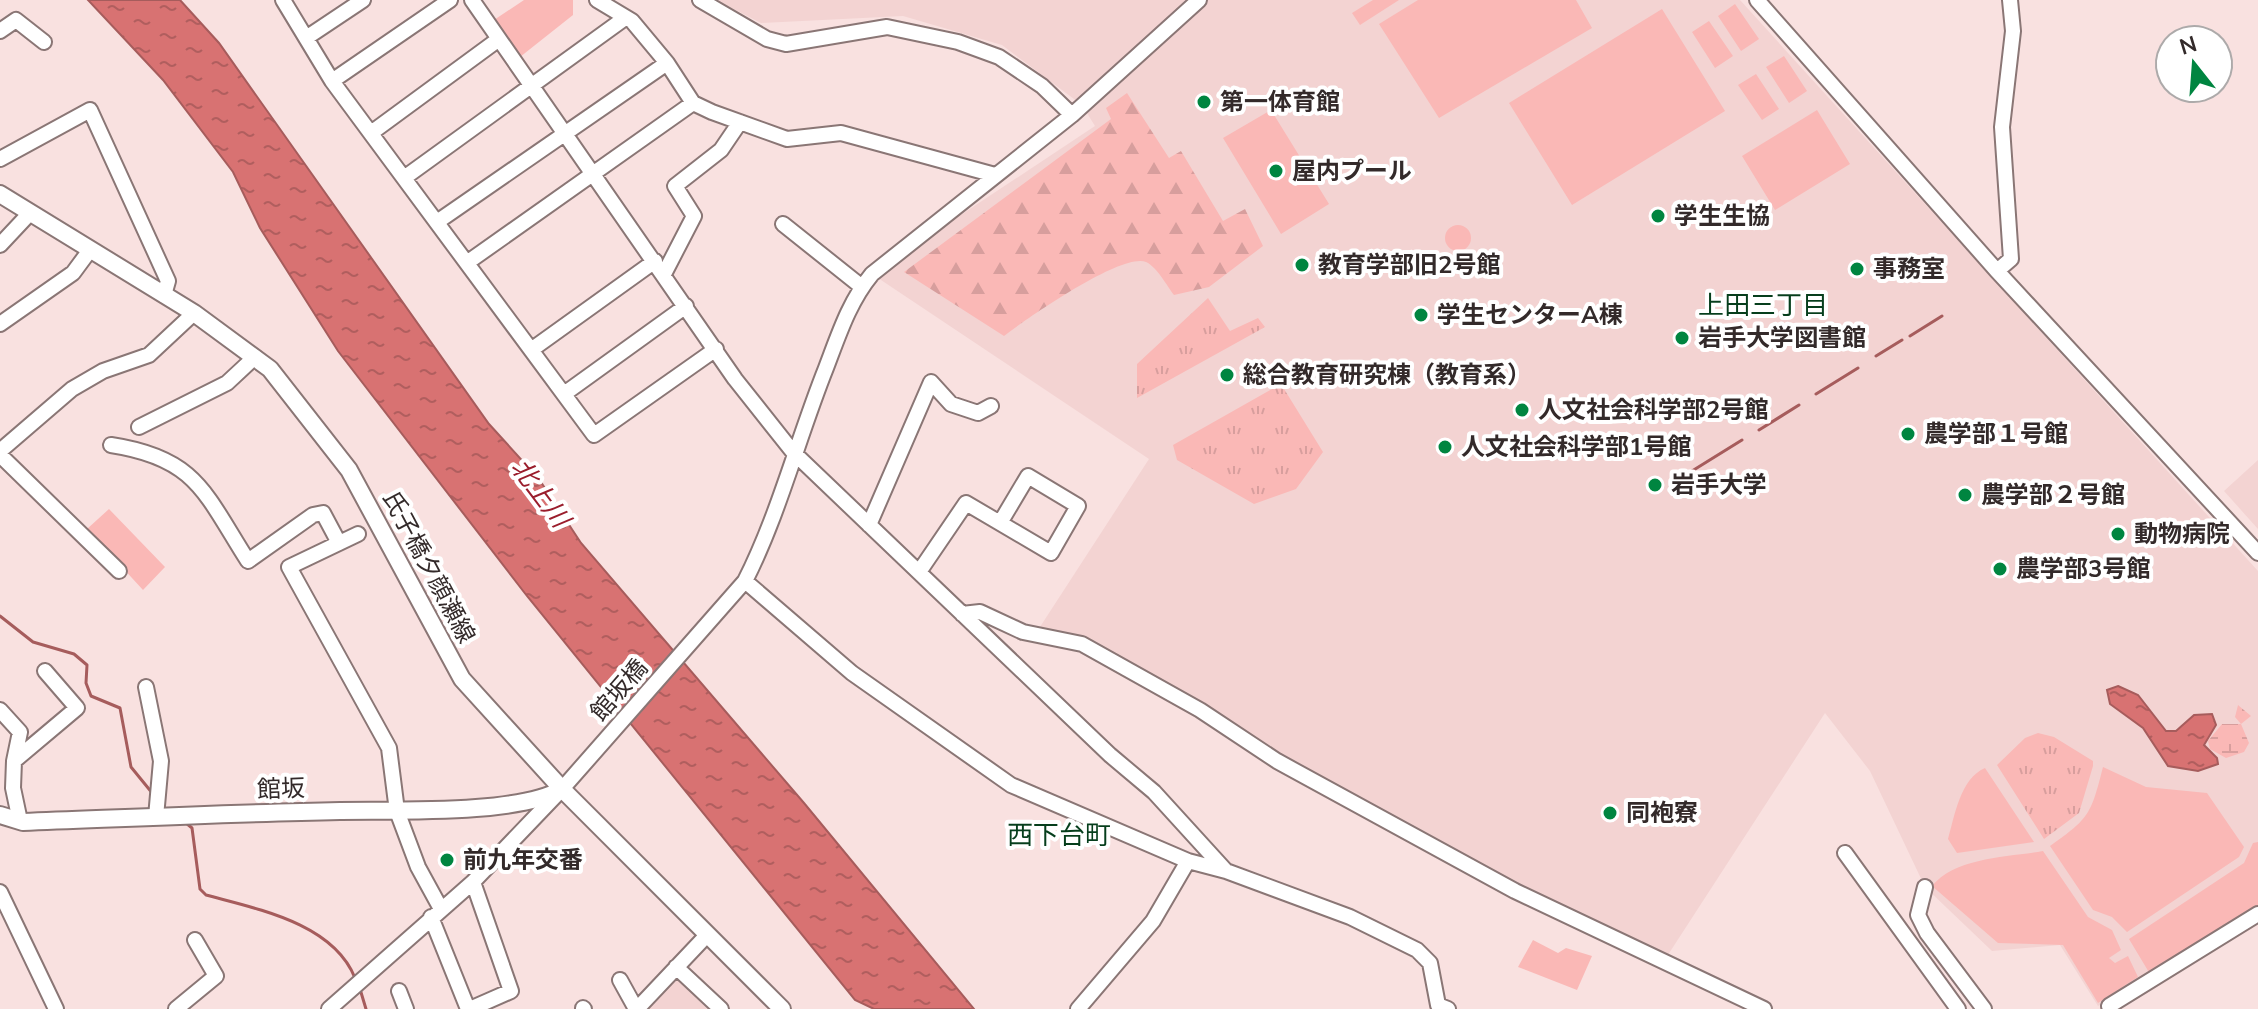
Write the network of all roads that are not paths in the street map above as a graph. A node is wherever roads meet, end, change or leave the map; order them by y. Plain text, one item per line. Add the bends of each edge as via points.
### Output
1 (283, 0) edge
2 (363, 0) edge
3 (450, 0) edge
4 (472, 0) edge
5 (597, 0) edge
6 (700, 0) edge
7 (1199, 0) edge
8 (1757, 0) edge
9 (2010, 0) edge
10 (625, 18) junction
11 (0, 31) edge
12 (306, 38) junction
13 (499, 39) junction
14 (44, 42) dead end
15 (667, 63) junction
16 (332, 81) junction
17 (532, 86) junction
18 (693, 103) junction
19 (1072, 115) junction
20 (740, 122) junction
21 (371, 133) junction
22 (565, 133) junction
23 (0, 159) edge
24 (593, 173) junction
25 (995, 175) junction
26 (404, 178) junction
27 (0, 194) edge
28 (30, 213) junction
29 (437, 222) junction
30 (783, 224) dead end
31 (0, 245) edge
32 (90, 250) junction
33 (655, 261) junction
34 (468, 262) junction
35 (1997, 271) junction
36 (664, 274) junction
37 (862, 287) junction
38 (164, 295) junction
39 (686, 306) junction
40 (194, 313) junction
41 (0, 324) edge
42 (716, 349) junction
43 (531, 350) junction
44 (255, 357) junction
45 (564, 394) junction
46 (991, 406) dead end
47 (139, 427) dead end
48 (111, 445) dead end
49 (793, 452) junction
50 (0, 453) edge
51 (1000, 523) junction
52 (869, 525) junction
53 (358, 534) dead end
54 (339, 543) junction
55 (2258, 553) edge
56 (119, 571) dead end
57 (919, 572) junction
58 (745, 581) junction
59 (962, 614) junction
60 (45, 671) dead end
61 (146, 687) dead end
62 (0, 710) edge
63 (14, 761) junction
64 (562, 789) junction
65 (397, 811) junction
66 (0, 815) edge
67 (162, 817) junction
68 (20, 821) junction
69 (1845, 853) dead end
70 (1188, 861) junction
71 (1226, 871) junction
72 (473, 882) junction
73 (1925, 887) dead end
74 (0, 892) edge
75 (436, 913) junction
76 (2258, 914) edge
77 (707, 935) junction
78 (195, 940) dead end
79 (676, 967) junction
80 (620, 980) dead end
81 (399, 991) dead end
82 (1440, 1008) edge
83 (56, 1009) edge
84 (176, 1009) edge
85 (329, 1009) edge
86 (406, 1009) edge
87 (469, 1009) edge
88 (636, 1009) edge
89 (721, 1009) edge
90 (782, 1009) edge
91 (1078, 1009) edge
92 (1764, 1009) edge
93 (1958, 1009) edge
94 (1984, 1009) edge
95 (2111, 1009) edge

1 - 12 street
2 - 12 street
3 - 16 street
4 - 13 street
5 - 10 street
6 - 19 street via 767,39 786,44 887,27 999,57 1042,86
7 - 19 street, 館坂橋
8 - 35 street
9 - 35 street via 2013,31 2002,127 2011,259
10 - 15 street
10 - 17 street
11 - 14 street via 16,20
12 - 16 street
13 - 17 street
13 - 21 street
15 - 18 street
15 - 22 street
16 - 21 street
17 - 22 street
17 - 26 street
18 - 20 street
18 - 24 street
19 - 25 street, 館坂橋
20 - 25 street via 787,139 853,135
20 - 36 street via 721,150 675,186 694,216
21 - 26 street
22 - 24 street
22 - 29 street
23 - 38 street via 90,110 168,281
24 - 33 street
24 - 34 street
25 - 37 street, 館坂橋
26 - 29 street
27 - 28 main road, 氏子橋夕顔瀬線
28 - 31 street
28 - 32 main road, 氏子橋夕顔瀬線
29 - 34 street
30 - 37 street
32 - 38 main road, 氏子橋夕顔瀬線
32 - 41 street via 73,273
33 - 36 street
33 - 43 street
34 - 43 street
35 - 55 street
36 - 39 street
37 - 49 street, 館坂橋
38 - 40 main road, 氏子橋夕顔瀬線
39 - 42 street
39 - 45 street
40 - 44 main road, 氏子橋夕顔瀬線
40 - 50 street via 149,355 72,389
42 - 45 street via 594,435
42 - 49 street
43 - 45 street
44 - 47 street via 227,383
44 - 64 main road, 氏子橋夕顔瀬線 via 349,470 462,679
46 - 52 street via 978,413 951,404 931,382
48 - 54 street via 146,450 175,462 197,482 248,561 323,513
49 - 52 street
49 - 58 street, 館坂橋 via 765,541
50 - 56 street
51 - 51 street via 1051,553 1078,506 1028,476
51 - 57 street via 966,503
52 - 57 street
53 - 54 street
54 - 65 street via 289,567 389,748
57 - 59 street
58 - 64 street, 館坂橋
58 - 70 street via 852,673 1011,785
59 - 71 street via 1154,792
59 - 92 street via 980,612 1023,632 1082,644 1200,710 1277,761 1515,891
60 - 63 street via 77,708
61 - 67 street via 161,761
62 - 63 street via 20,732
63 - 68 street
64 - 65 main road, 館坂 via 523,804
64 - 72 street, 館坂橋
64 - 77 main road, 氏子橋夕顔瀬線
65 - 67 main road, 館坂
65 - 75 street
66 - 68 main road, 館坂
67 - 68 main road, 館坂
69 - 93 street
70 - 71 street
70 - 91 street via 1153,921
71 - 82 street via 1350,917 1417,950 1430,963
72 - 75 street, 館坂橋
72 - 87 street via 511,991
73 - 94 street via 1918,915
74 - 83 street
75 - 85 street, 館坂橋
75 - 87 street
76 - 95 street
77 - 79 street
77 - 90 main road, 氏子橋夕顔瀬線
78 - 84 street via 216,976
79 - 88 street
79 - 89 street
80 - 88 street
81 - 86 street

